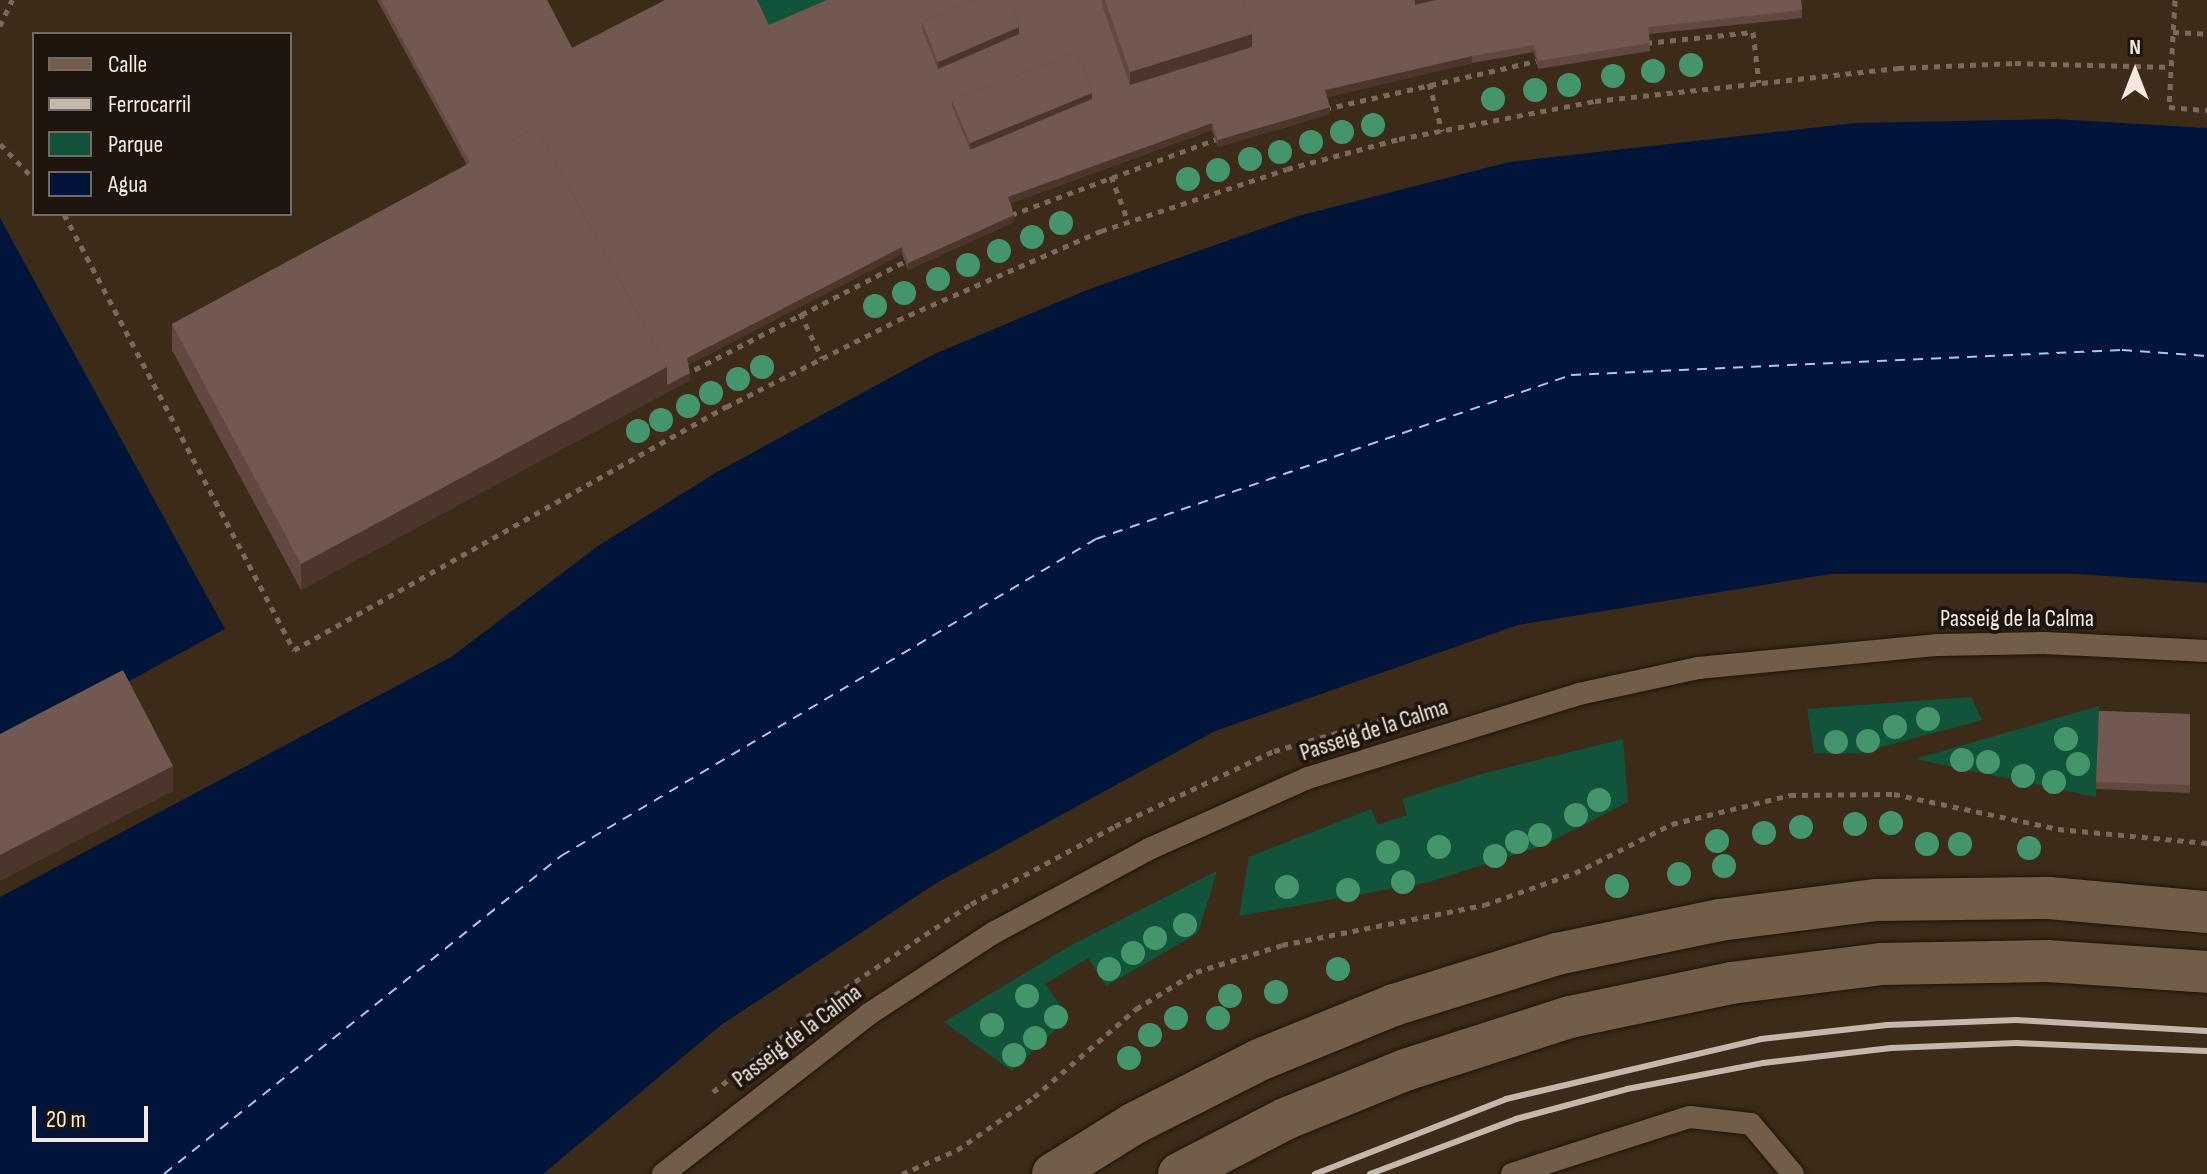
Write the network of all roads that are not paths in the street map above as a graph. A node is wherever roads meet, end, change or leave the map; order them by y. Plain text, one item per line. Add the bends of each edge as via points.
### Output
1 (2207, 651) edge
2 (2207, 912) edge
3 (2207, 972) edge
4 (663, 1174) edge
5 (1053, 1174) edge
6 (1179, 1174) edge
7 (1512, 1174) edge
8 (1793, 1174) edge

1 - 4 lane, Passeig de la Calma via 2044,643 1938,645 1698,668 1579,694 1308,778 1149,849 995,932 869,1014
2 - 5 street via 2049,898 1877,900 1720,920 1557,954 1394,1005 1259,1060 1133,1124
3 - 6 street via 2047,961 1881,964 1731,983 1570,1017 1405,1070 1285,1119
7 - 8 lane via 1690,1117 1751,1124

